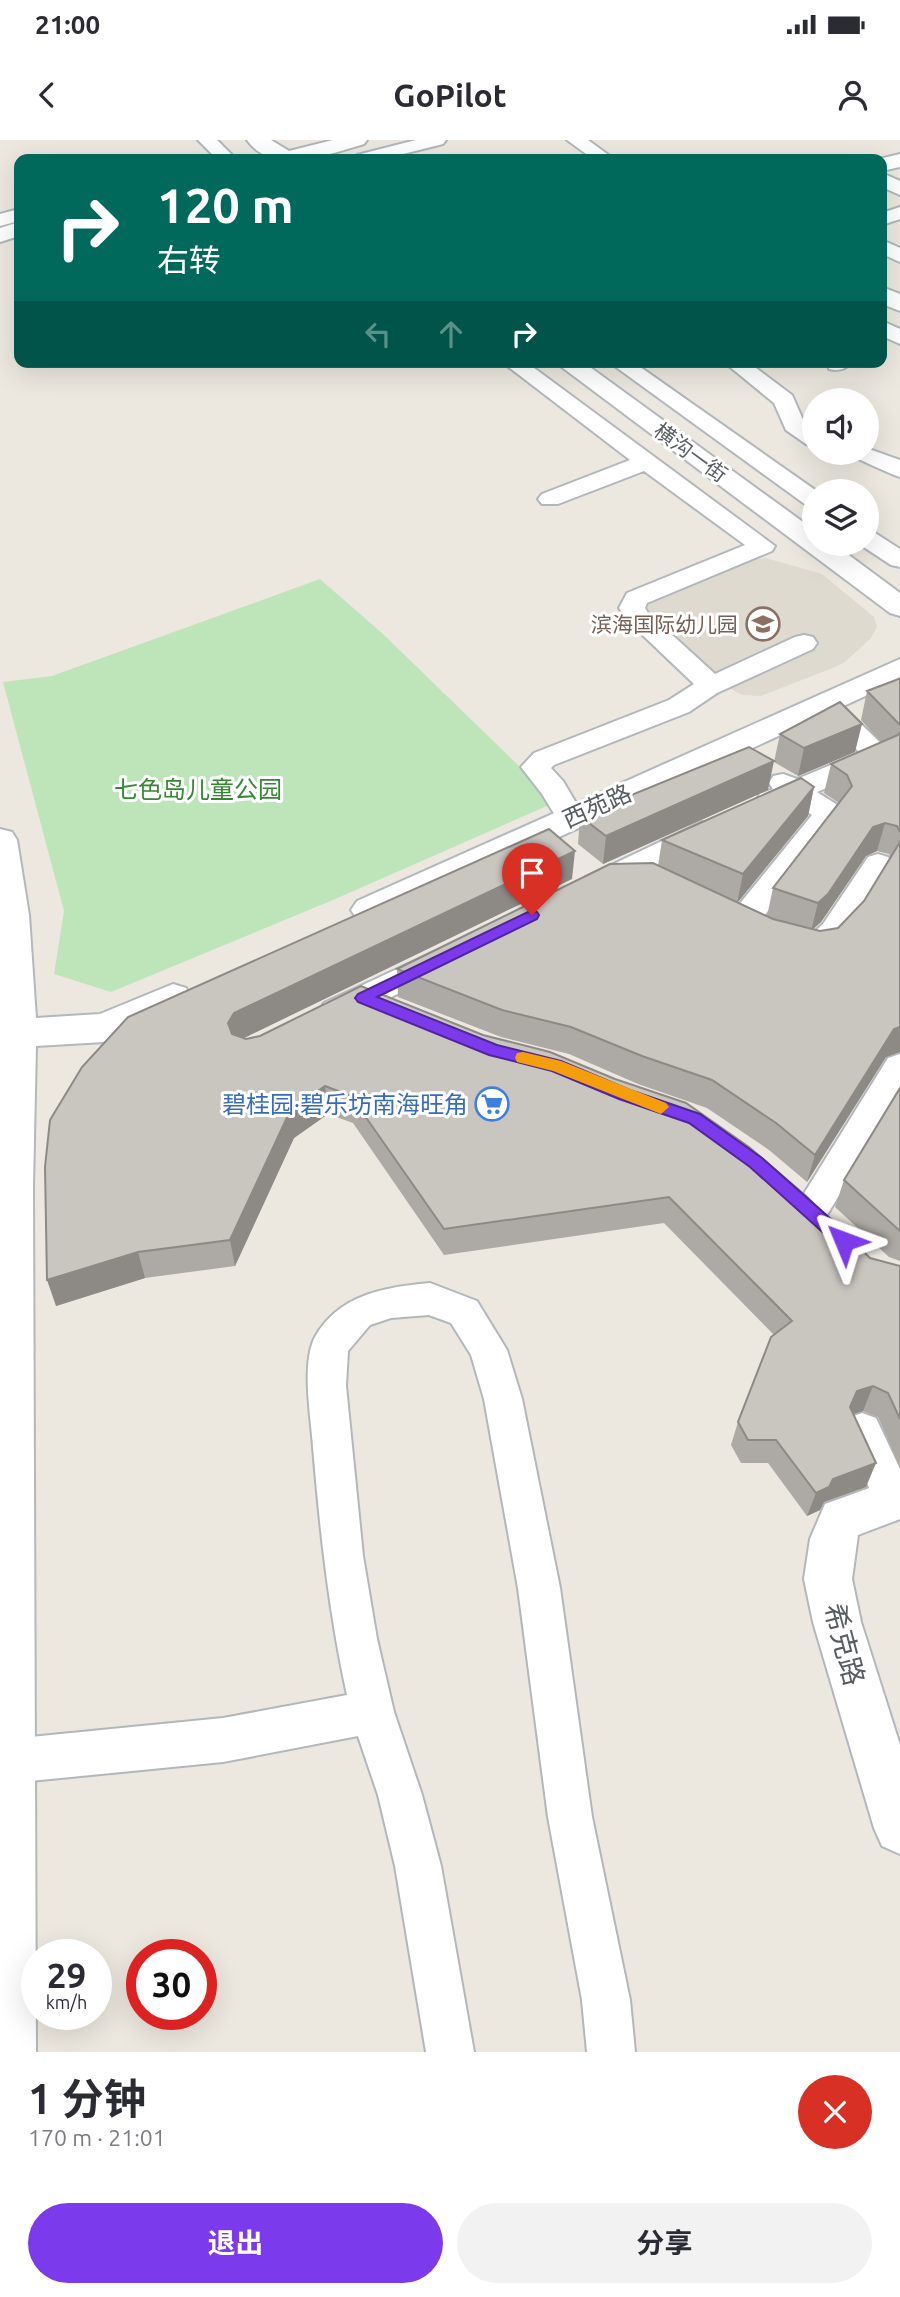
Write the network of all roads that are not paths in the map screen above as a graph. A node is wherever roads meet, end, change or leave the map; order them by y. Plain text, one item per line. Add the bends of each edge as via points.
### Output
1 (207, 140) edge
2 (257, 140) edge
3 (358, 140) edge
4 (437, 140) edge
5 (576, 140) edge
6 (223, 154) edge
7 (278, 154) edge
8 (304, 154) edge
9 (413, 154) edge
10 (597, 154) edge
11 (520, 368) edge
12 (576, 368) edge
13 (627, 368) edge
14 (742, 368) edge
15 (802, 431) edge
16 (879, 459) edge
17 (647, 461) junction
18 (900, 470) edge
19 (802, 492) edge
20 (550, 499) dead end
21 (802, 533) edge
22 (879, 546) edge
23 (832, 556) edge
24 (900, 560) edge
25 (900, 607) edge
26 (804, 643) dead end
27 (900, 668) edge
28 (708, 687) junction
29 (823, 703) junction
30 (723, 748) junction
31 (889, 750) edge
32 (797, 791) junction
33 (570, 818) junction
34 (539, 831) junction
35 (0, 840) edge
36 (878, 864) dead end
37 (604, 880) junction
38 (663, 883) edge
39 (568, 898) edge
40 (336, 925) edge
41 (459, 951) edge
42 (197, 987) edge
43 (363, 998) junction
44 (397, 1011) edge
45 (313, 1022) edge
46 (18, 1033) junction
47 (900, 1067) edge
48 (784, 1186) edge
49 (862, 1430) edge
50 (897, 1498) edge
51 (372, 1712) junction
52 (10, 1761) junction
53 (900, 1828) edge
54 (8, 2052) edge
55 (450, 2052) edge
56 (611, 2052) edge

1 - 6 street
2 - 7 main road
3 - 8 main road
4 - 9 street
5 - 10 street
11 - 17 street
12 - 21 main road, 横沟一街
13 - 19 street
14 - 15 street via 784,400 794,425
16 - 18 street
17 - 20 street
17 - 28 street via 763,546 636,598 632,608 704,677
22 - 24 street
23 - 25 main road, 横沟一街
26 - 28 street
27 - 29 main road, 西苑路
28 - 33 street via 679,706 544,759 535,767
29 - 30 main road, 西苑路
29 - 31 street
30 - 32 street
30 - 33 main road, 西苑路
31 - 32 street
32 - 36 street via 829,813 753,924 800,944 818,946 834,932
32 - 37 street
33 - 34 main road, 西苑路
34 - 37 street via 570,859
34 - 40 main road, 西苑路
35 - 46 main road via 11,915
37 - 38 street via 652,878
37 - 39 street
41 - 43 street
42 - 46 main road via 104,1028
43 - 44 street
43 - 45 street
46 - 52 main road
47 - 48 street via 821,1219
49 - 50 street
50 - 53 main road, 希克路 via 841,1519 833,1539 828,1579
51 - 52 street via 222,1740
51 - 55 street via 418,1867
51 - 56 street via 343,1556 327,1386 330,1345 357,1314 391,1302 429,1299 464,1312 488,1350 503,1399 539,1588 570,1817 606,2000
52 - 54 main road

